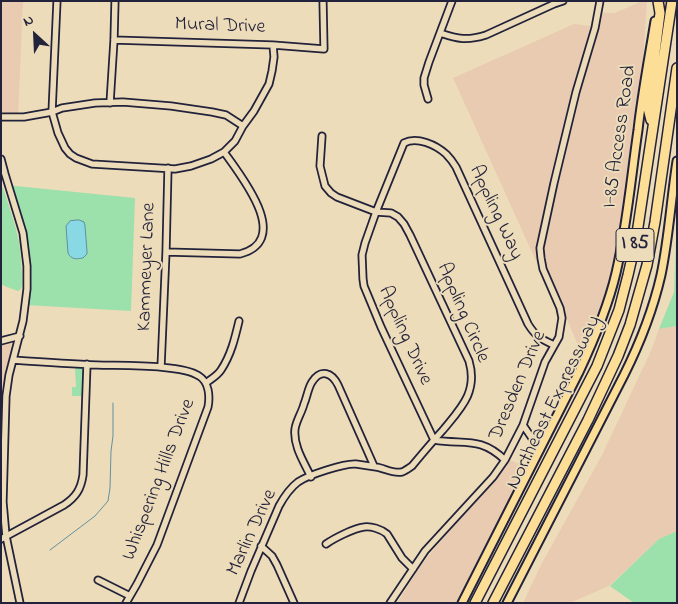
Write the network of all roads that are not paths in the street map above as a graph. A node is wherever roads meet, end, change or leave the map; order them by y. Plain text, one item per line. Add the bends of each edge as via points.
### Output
1 (57, 1) edge
2 (116, 1) edge
3 (323, 1) edge
4 (452, 1) edge
5 (563, 1) edge
6 (600, 1) edge
7 (658, 1) edge
8 (672, 1) edge
9 (554, 3) edge
10 (440, 33) junction
11 (114, 40) junction
12 (273, 45) junction
13 (677, 68) edge
14 (677, 93) edge
15 (428, 99) dead end
16 (110, 103) junction
17 (672, 103) junction
18 (52, 112) junction
19 (1, 117) edge
20 (243, 126) junction
21 (652, 127) junction
22 (322, 136) dead end
23 (224, 152) junction
24 (1, 159) edge
25 (677, 161) edge
26 (168, 168) junction
27 (392, 170) joint
28 (3, 175) edge
29 (376, 212) junction
30 (166, 252) junction
31 (238, 321) dead end
32 (20, 336) junction
33 (1, 341) edge
34 (554, 346) junction
35 (13, 360) junction
36 (87, 364) junction
37 (161, 368) junction
38 (206, 383) junction
39 (523, 425) junction
40 (434, 440) junction
41 (540, 450) junction
42 (505, 460) junction
43 (374, 466) junction
44 (310, 477) junction
45 (3, 537) edge
46 (326, 544) dead end
47 (261, 546) junction
48 (413, 569) junction
49 (98, 580) dead end
50 (130, 596) junction
51 (18, 601) edge
52 (126, 603) edge
53 (239, 603) edge
54 (294, 603) edge
55 (390, 603) edge
56 (462, 603) edge
57 (475, 603) edge
58 (493, 603) edge
59 (507, 603) edge

1 - 18 street
2 - 11 street
3 - 12 street, Mural Drive via 324,49
4 - 10 street
5 - 9 street
6 - 34 street, Dresden Drive via 540,248 543,268 562,318
7 - 21 highway via 660,14 648,108
7 - 41 main road, I-85 Access Road via 616,274 593,342
8 - 21 highway, Northeast Expressway / I 85
9 - 10 street via 477,38 458,39
10 - 15 street via 424,78
11 - 12 street, Mural Drive
11 - 16 street
12 - 20 street via 274,57 268,84
13 - 17 highway, Northeast Expressway / I 85
14 - 17 highway
16 - 18 street via 95,102
16 - 20 street via 212,112 226,115
17 - 58 highway, Northeast Expressway / I 85 via 647,265 630,325 588,420
18 - 19 street
18 - 26 street via 61,142 76,158 92,164
20 - 23 street
21 - 57 highway, Northeast Expressway / I 85 via 636,240 608,339
22 - 29 street, Appling Circle via 320,166 326,186 337,197
23 - 26 street via 191,166
23 - 30 street via 248,186 263,219 264,234 260,242 240,254
24 - 28 street
25 - 59 main road via 661,274 641,340
26 - 30 street, Kammeyer Lane
27 - 29 street, Appling Drive
27 - 34 street, Appling Way via 407,141 420,140 445,152 456,167 528,324 543,341
28 - 32 street via 23,233 27,266
29 - 40 street, Appling Drive via 362,255 364,286
29 - 40 street, Appling Circle via 391,213 404,224 471,370 471,384 460,410
30 - 37 street, Kammeyer Lane
31 - 38 street via 236,337 223,366
32 - 33 street
32 - 35 street
34 - 39 street, Dresden Drive via 545,362
35 - 36 street, Whispering Hills Drive
35 - 45 street via 6,396
36 - 37 street, Whispering Hills Drive
36 - 45 street via 83,475 79,490 64,505
37 - 38 street, Whispering Hills Drive via 192,372
38 - 50 street, Whispering Hills Drive via 210,398 208,407 157,545
39 - 41 street
39 - 42 street, Dresden Drive
40 - 42 street via 484,445
40 - 43 street, Marlin Drive via 406,470 395,472
41 - 56 main road, I-85 Access Road
42 - 48 street, Dresden Drive
43 - 44 street, Marlin Drive via 342,465
43 - 44 street via 335,378 323,374 312,382 295,429 297,448
44 - 47 street, Marlin Drive via 299,481 284,498
45 - 51 street
46 - 48 street via 361,527 371,527 387,534
47 - 53 street, Marlin Drive
47 - 54 street via 272,556
48 - 55 street, Dresden Drive
49 - 50 street
50 - 52 street, Whispering Hills Drive

